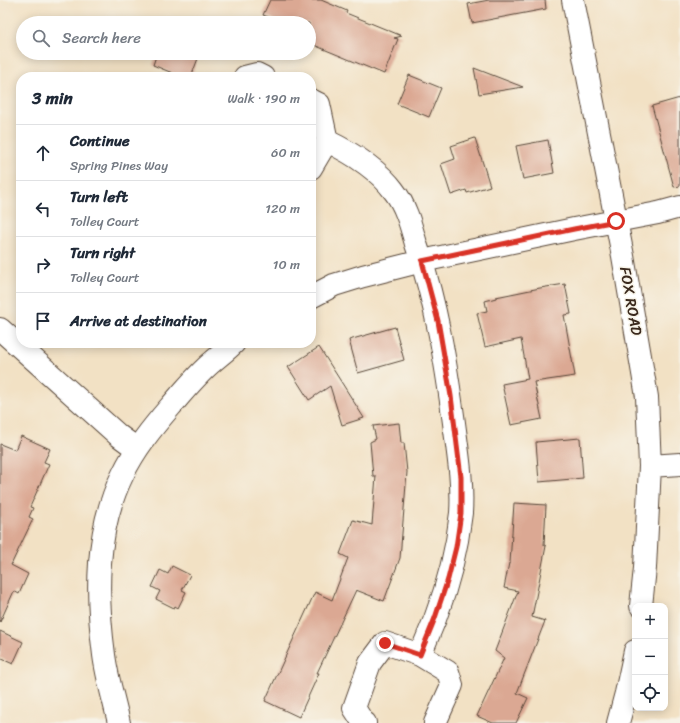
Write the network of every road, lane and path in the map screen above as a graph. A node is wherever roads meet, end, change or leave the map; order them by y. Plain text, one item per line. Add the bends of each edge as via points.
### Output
1 (573, 0) edge
2 (316, 102) edge
3 (327, 141) junction
4 (316, 160) edge
5 (680, 207) edge
6 (616, 221) junction
7 (422, 261) junction
8 (316, 294) edge
9 (0, 329) edge
10 (16, 344) edge
11 (21, 348) edge
12 (228, 348) edge
13 (137, 449) junction
14 (680, 464) edge
15 (650, 466) junction
16 (641, 603) edge
17 (420, 655) junction
18 (632, 665) edge
19 (119, 723) edge
20 (365, 723) edge
21 (435, 723) edge
22 (618, 723) edge

1 - 6 street, FOX ROAD
2 - 3 street via 319,104
3 - 4 street
3 - 7 street via 363,161 395,192 405,210
5 - 6 street
6 - 7 street
6 - 15 street, FOX ROAD via 647,397
7 - 8 street via 334,285
7 - 17 street via 438,321 451,396 461,477 461,513 450,572
9 - 10 street
11 - 13 street via 118,436
12 - 13 street via 187,388
13 - 19 street via 122,474 112,499 102,546 99,585 104,656
14 - 15 street
15 - 16 street, FOX ROAD
17 - 20 street via 385,643 370,663 354,708
17 - 21 street via 448,672 452,685
18 - 22 street

